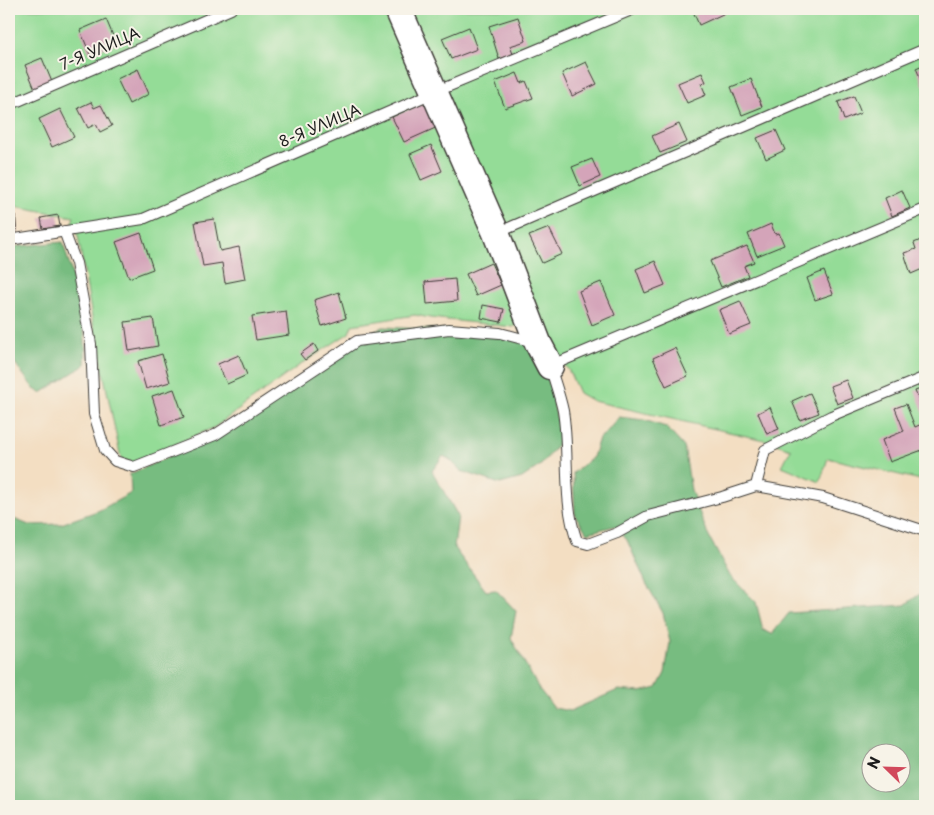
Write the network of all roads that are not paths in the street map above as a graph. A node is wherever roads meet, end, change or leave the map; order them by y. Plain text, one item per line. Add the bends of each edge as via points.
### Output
1 (231, 9) edge
2 (398, 9) edge
3 (634, 9) edge
4 (925, 49) edge
5 (435, 92) junction
6 (9, 105) edge
7 (925, 209) edge
8 (64, 230) junction
9 (496, 233) junction
10 (9, 240) edge
11 (538, 343) junction
12 (550, 366) junction
13 (925, 377) edge
14 (756, 486) junction
15 (925, 531) edge

1 - 6 lane, 7-Я УЛИЦА
2 - 5 street
3 - 5 lane, 8-Я УЛИЦА
4 - 9 lane
5 - 8 lane, 8-Я УЛИЦА via 142,218
5 - 9 street
7 - 12 lane
8 - 10 lane, 8-Я УЛИЦА
8 - 11 lane via 76,263 91,344 94,414 105,450 115,461 134,467 215,435 357,341 449,329 500,333
9 - 11 street
11 - 12 street
12 - 14 lane via 563,410 568,496 578,541 588,544 648,516
13 - 14 lane via 831,416 765,450
14 - 15 lane via 823,498

